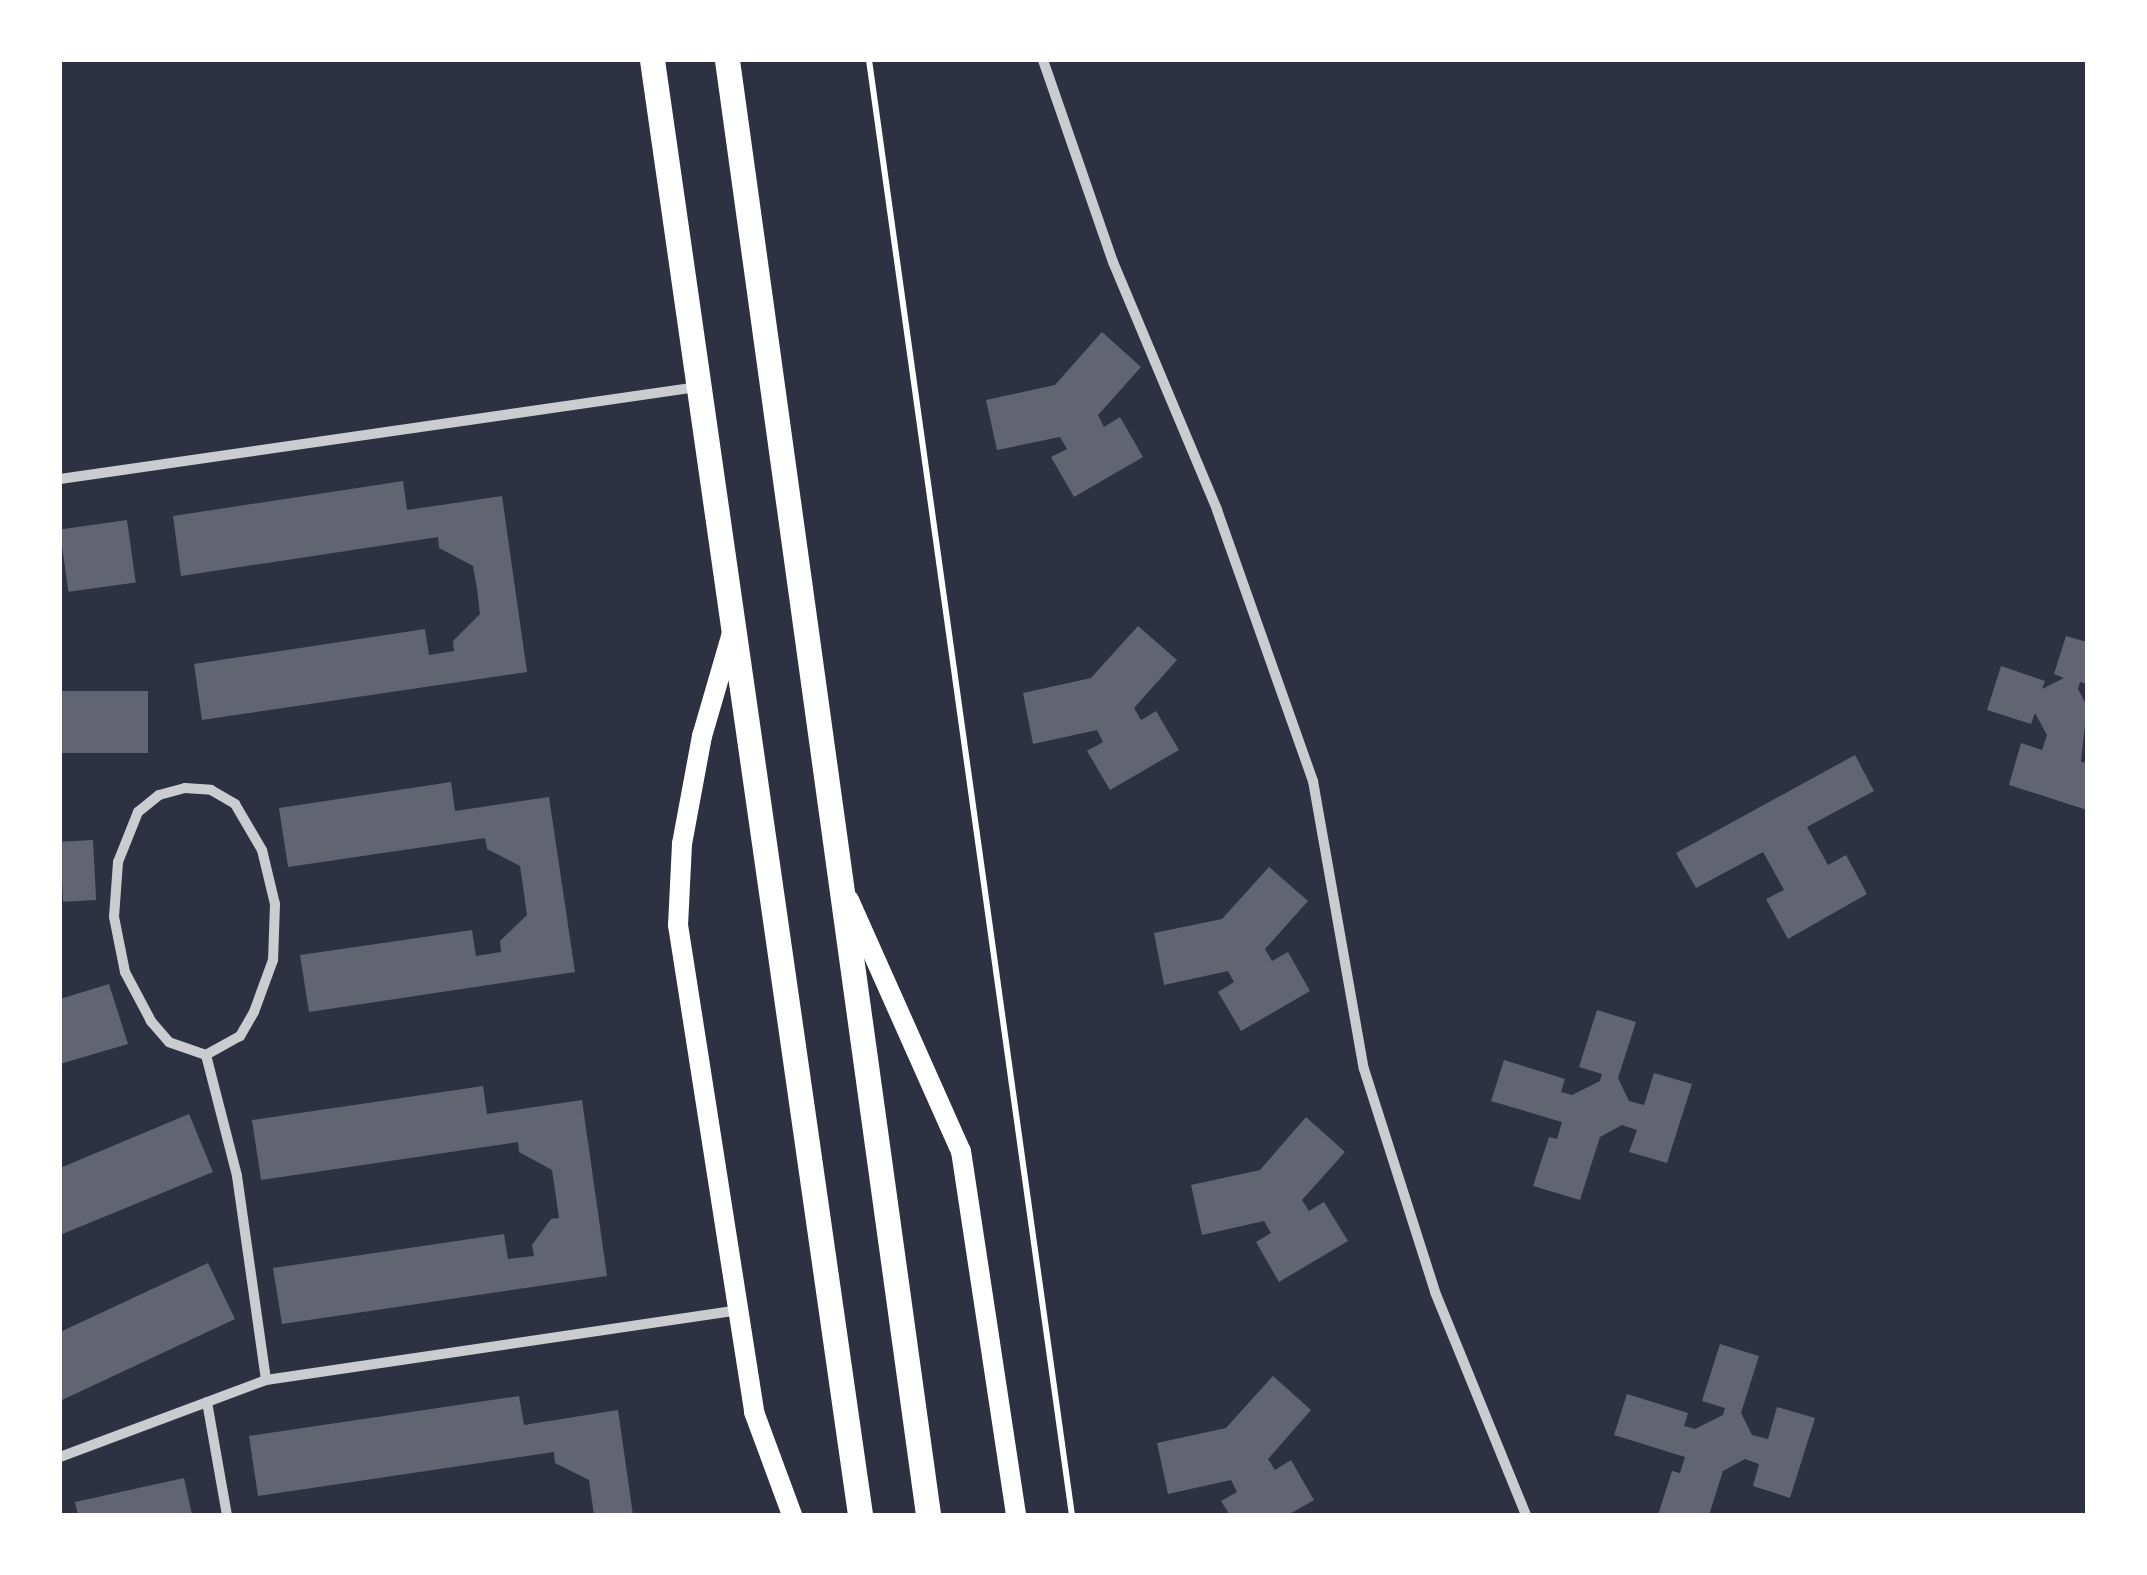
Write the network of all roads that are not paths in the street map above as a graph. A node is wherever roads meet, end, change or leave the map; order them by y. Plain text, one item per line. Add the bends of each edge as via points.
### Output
1 (652, 60) edge
2 (726, 60) edge
3 (1043, 60) edge
4 (699, 387) junction
5 (60, 479) edge
6 (734, 627) junction
7 (840, 882) junction
8 (206, 1055) junction
9 (738, 1310) junction
10 (266, 1380) junction
11 (207, 1402) junction
12 (60, 1457) edge
13 (227, 1515) edge
14 (792, 1515) edge
15 (860, 1515) edge
16 (928, 1515) edge
17 (1016, 1515) edge
18 (1526, 1515) edge

1 - 4 main road
2 - 7 main road
3 - 18 street via 1113,262 1217,510 1313,781 1364,1069 1435,1292
4 - 5 street
4 - 6 main road
6 - 9 main road via 702,736 682,844 678,925
6 - 15 main road
7 - 16 main road
7 - 17 main road via 961,1151
8 - 8 street via 169,1042 152,1021 125,972 114,918 118,862 138,812 159,795 185,788 212,790 234,804 262,850 276,904 272,960 254,1012 240,1036
8 - 10 street via 236,1176
9 - 10 street
9 - 14 main road via 754,1412
10 - 11 street
11 - 12 street
11 - 13 street

